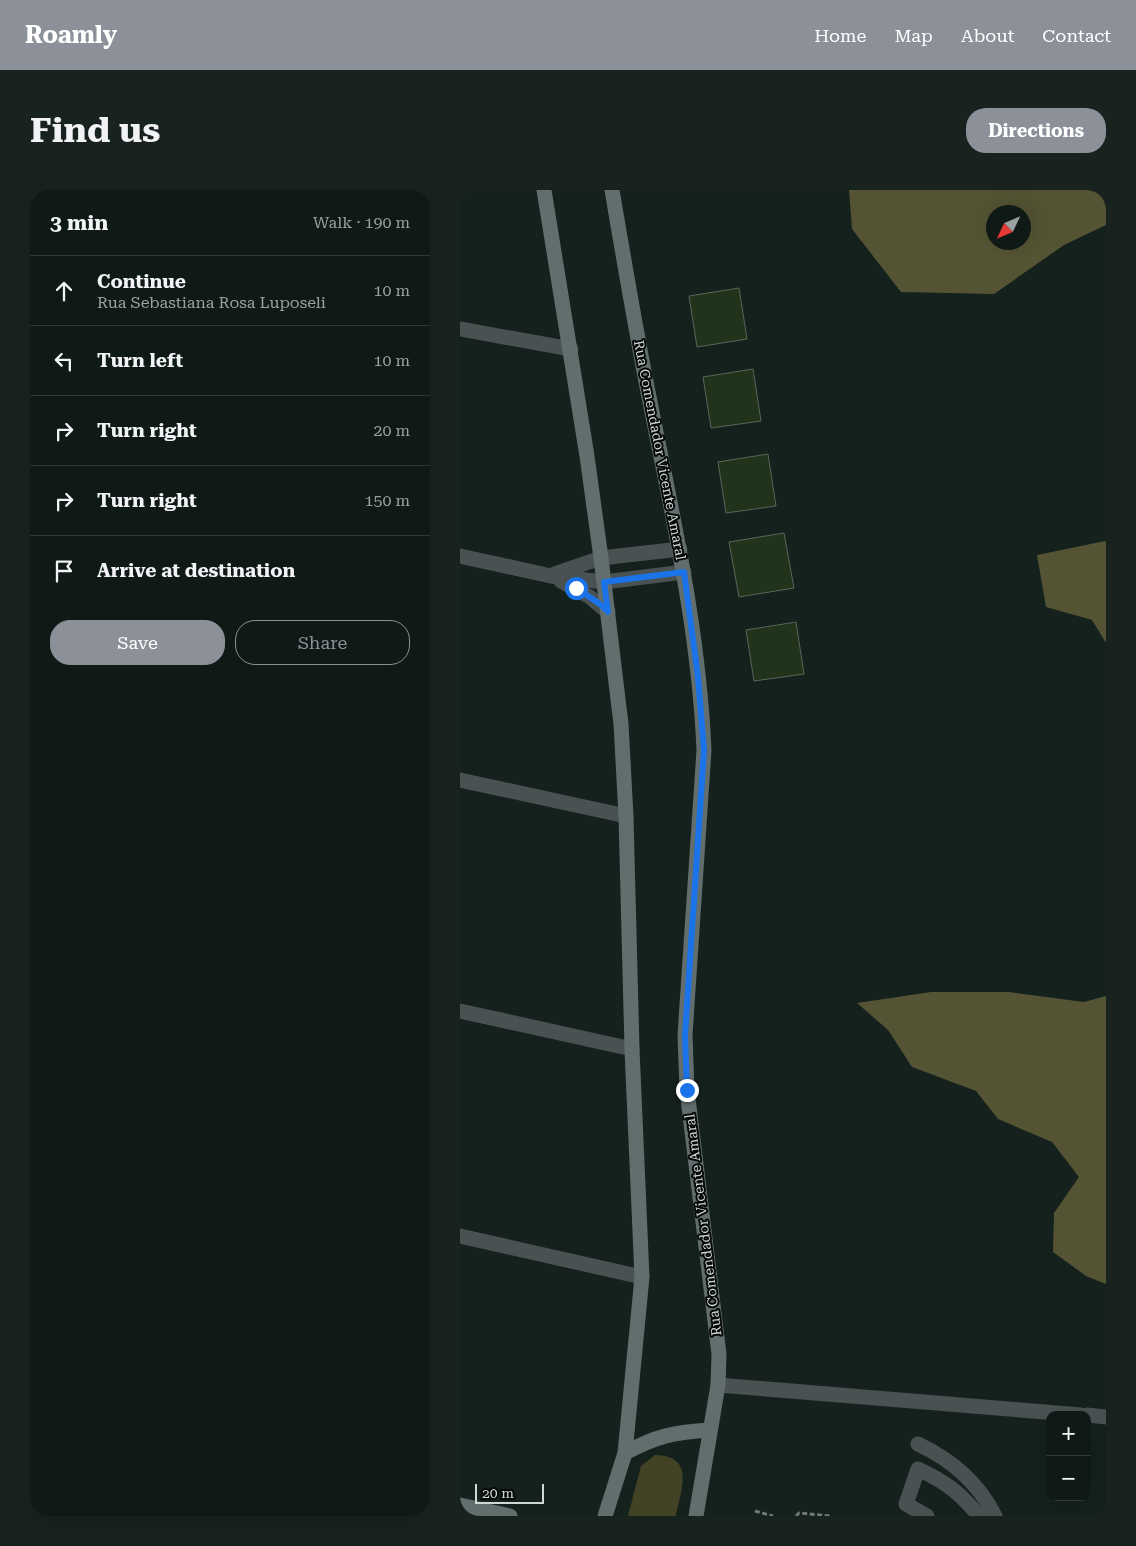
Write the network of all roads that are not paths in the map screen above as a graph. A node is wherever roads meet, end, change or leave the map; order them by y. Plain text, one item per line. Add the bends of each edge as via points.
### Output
1 (544, 190) edge
2 (612, 190) edge
3 (460, 330) edge
4 (571, 349) junction
5 (680, 549) junction
6 (460, 556) edge
7 (601, 558) junction
8 (684, 572) junction
9 (551, 576) junction
10 (604, 582) junction
11 (608, 612) junction
12 (460, 780) edge
13 (626, 816) junction
14 (460, 1011) edge
15 (632, 1049) junction
16 (460, 1236) edge
17 (642, 1277) junction
18 (718, 1385) junction
19 (1046, 1412) edge
20 (1091, 1415) edge
21 (1106, 1417) edge
22 (710, 1430) junction
23 (662, 1436) junction
24 (918, 1444) dead end
25 (625, 1453) junction
26 (460, 1504) edge
27 (510, 1516) edge
28 (605, 1516) edge
29 (696, 1516) edge
30 (927, 1516) edge
31 (979, 1516) edge
32 (995, 1516) edge

1 - 4 main road
2 - 5 main road, Rua Comendador Vicente Amaral
3 - 4 street
4 - 7 main road
5 - 7 street
5 - 8 main road, Rua Comendador Vicente Amaral
6 - 9 street
7 - 9 street
7 - 10 main road
8 - 10 street
8 - 18 main road, Rua Comendador Vicente Amaral via 704,750 685,1035 687,1090 719,1354
9 - 10 street
9 - 11 street via 576,588
10 - 11 main road
11 - 13 main road via 621,724
12 - 13 street
13 - 15 main road
14 - 15 street
15 - 17 main road
16 - 17 street
17 - 25 main road
18 - 19 street
18 - 22 main road, Rua Comendador Vicente Amaral
20 - 21 street
22 - 23 main road
22 - 23 main road
22 - 29 main road, Rua Comendador Vicente Amaral
23 - 25 main road
24 - 32 street via 960,1470 976,1485
25 - 28 main road
26 - 27 main road
30 - 31 street via 906,1504 918,1469 962,1495

